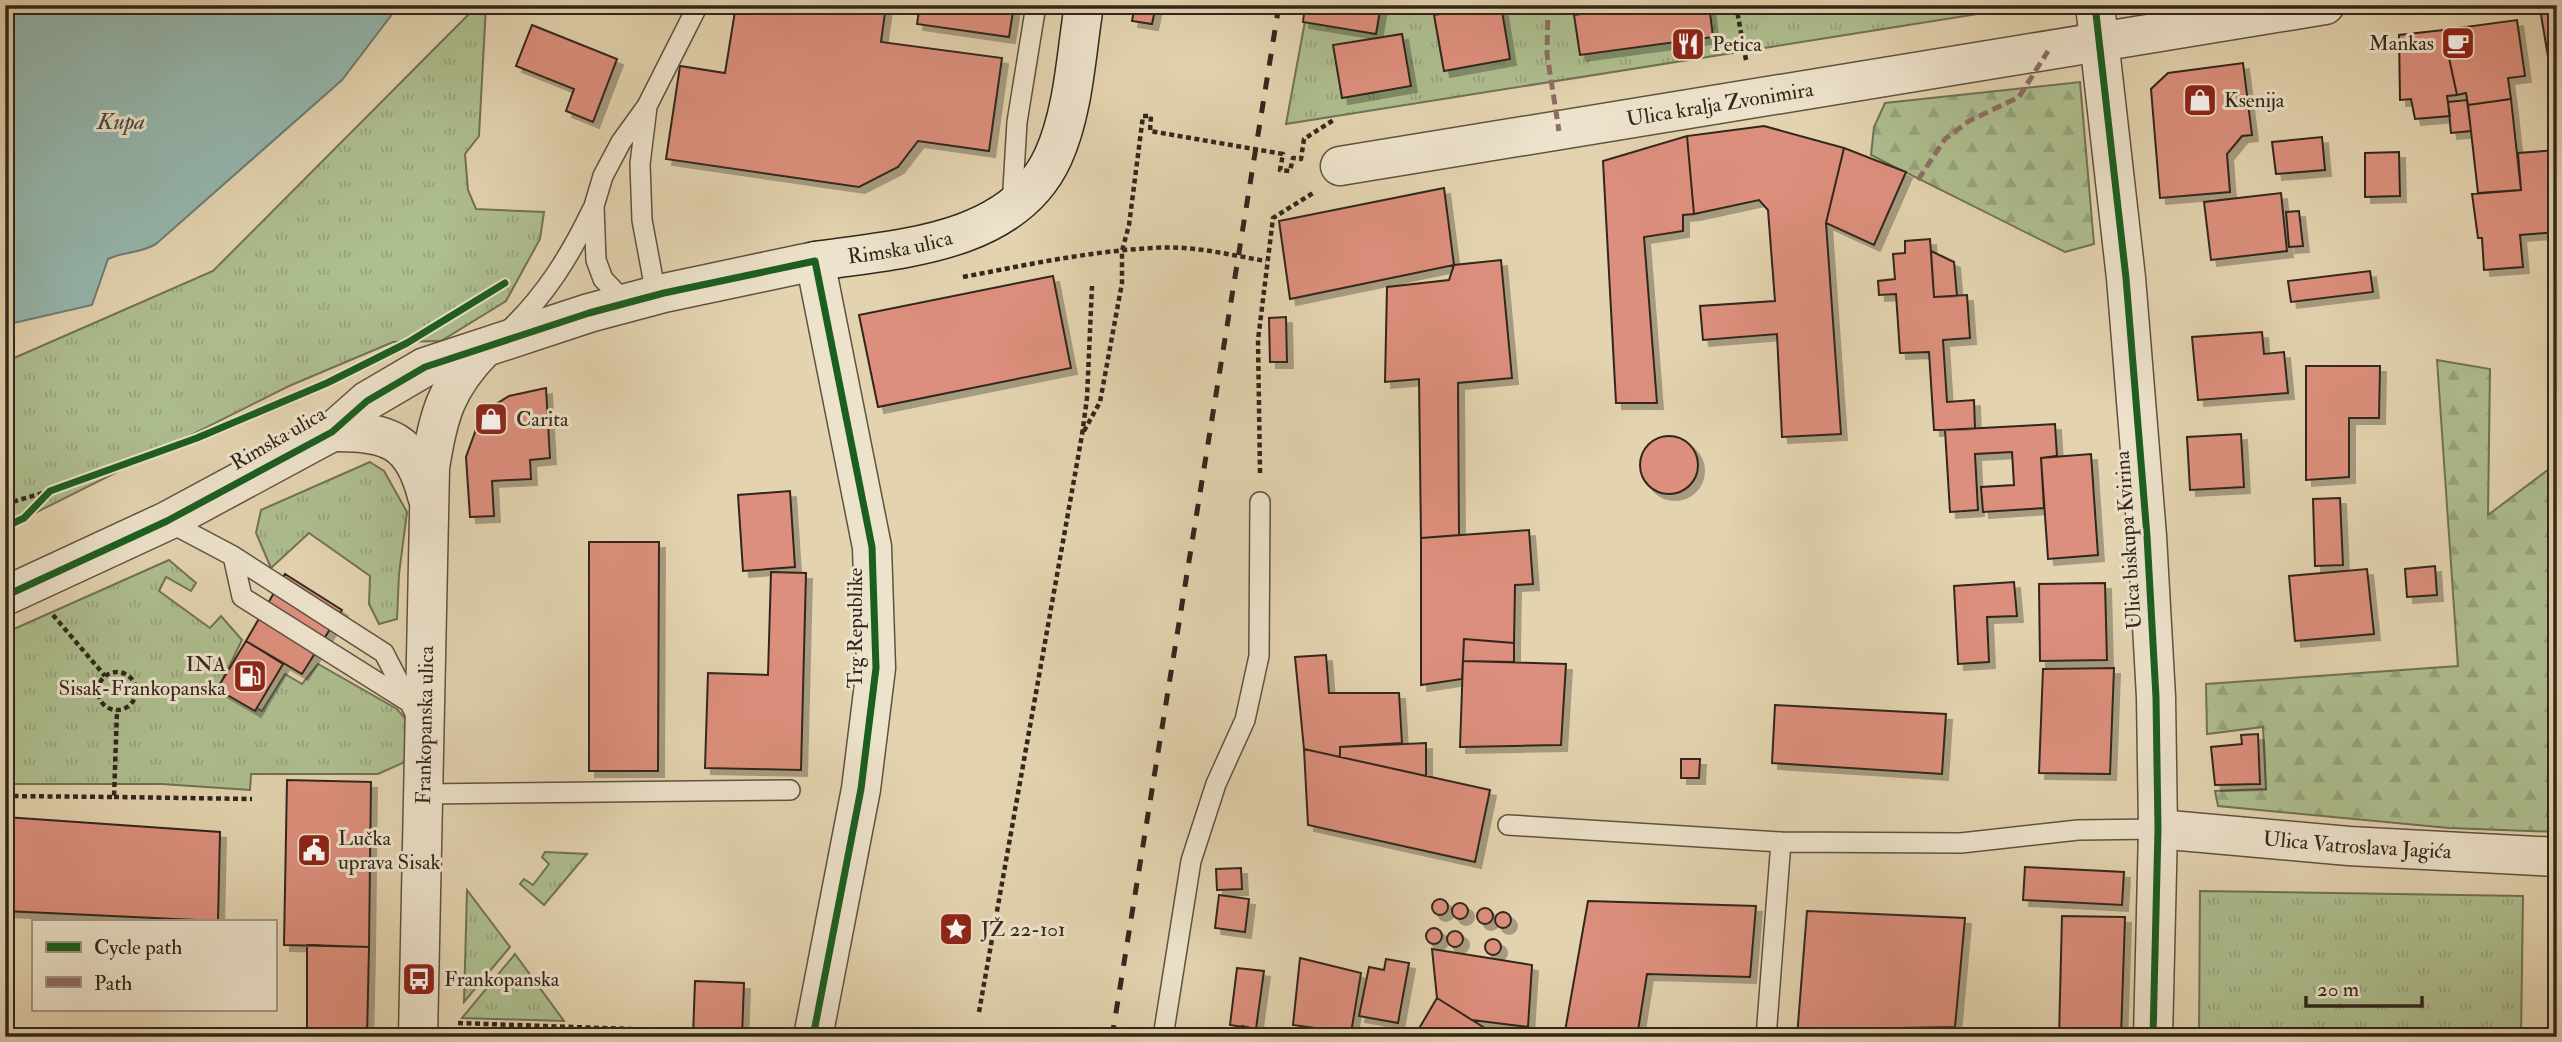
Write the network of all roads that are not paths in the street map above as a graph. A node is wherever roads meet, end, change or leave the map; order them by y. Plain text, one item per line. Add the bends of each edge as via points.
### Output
1 (698, 5) edge
2 (1036, 5) edge
3 (1084, 5) edge
4 (2095, 5) edge
5 (2325, 5) edge
6 (2099, 42) junction
7 (648, 106) junction
8 (1340, 166) road end
9 (594, 206) junction
10 (1012, 210) junction
11 (816, 261) junction
12 (641, 299) junction
13 (490, 345) junction
14 (332, 432) junction
15 (428, 498) junction
16 (1261, 502) road end
17 (167, 521) junction
18 (233, 556) junction
19 (5, 596) edge
20 (417, 717) junction
21 (790, 790) dead end
22 (423, 794) junction
23 (1507, 825) dead end
24 (2158, 829) junction
25 (1781, 842) junction
26 (2557, 857) edge
27 (418, 1029) edge
28 (813, 1037) edge
29 (1163, 1037) edge
30 (1766, 1037) edge
31 (2153, 1037) edge

1 - 7 lane
2 - 10 lane via 1017,122
3 - 10 street, Rimska ulica via 1066,114 1054,155 1037,186
4 - 6 street
5 - 6 street, Ulica kralja Zvonimira
6 - 8 street, Ulica kralja Zvonimira
6 - 24 street, Ulica biskupa Kvirina via 2126,278 2147,536
7 - 9 lane via 621,142
7 - 12 lane via 640,164
9 - 12 lane via 596,260 603,279
9 - 13 lane via 572,251 539,298
10 - 11 street, Rimska ulica via 953,236
11 - 12 street, Rimska ulica
11 - 28 street, Trg Republike via 872,548 876,668 861,789
12 - 13 street, Rimska ulica
13 - 14 street, Rimska ulica via 394,383 349,414
13 - 15 street, Frankopanska ulica via 462,370 441,408
14 - 15 street, Frankopanska ulica via 360,431 391,439 412,456
14 - 17 street, Rimska ulica
15 - 20 street, Frankopanska ulica
16 - 29 lane via 1259,656 1245,720 1216,784 1191,861
17 - 18 lane
17 - 19 street, Rimska ulica
18 - 20 lane via 384,653
18 - 20 lane via 242,597
20 - 22 street, Frankopanska ulica
21 - 22 lane
22 - 27 street, Frankopanska ulica
23 - 25 lane
24 - 25 lane via 2078,830 1961,843
24 - 26 street, Ulica Vatroslava Jagića via 2349,846
24 - 31 street, Ulica biskupa Kvirina
25 - 30 lane

